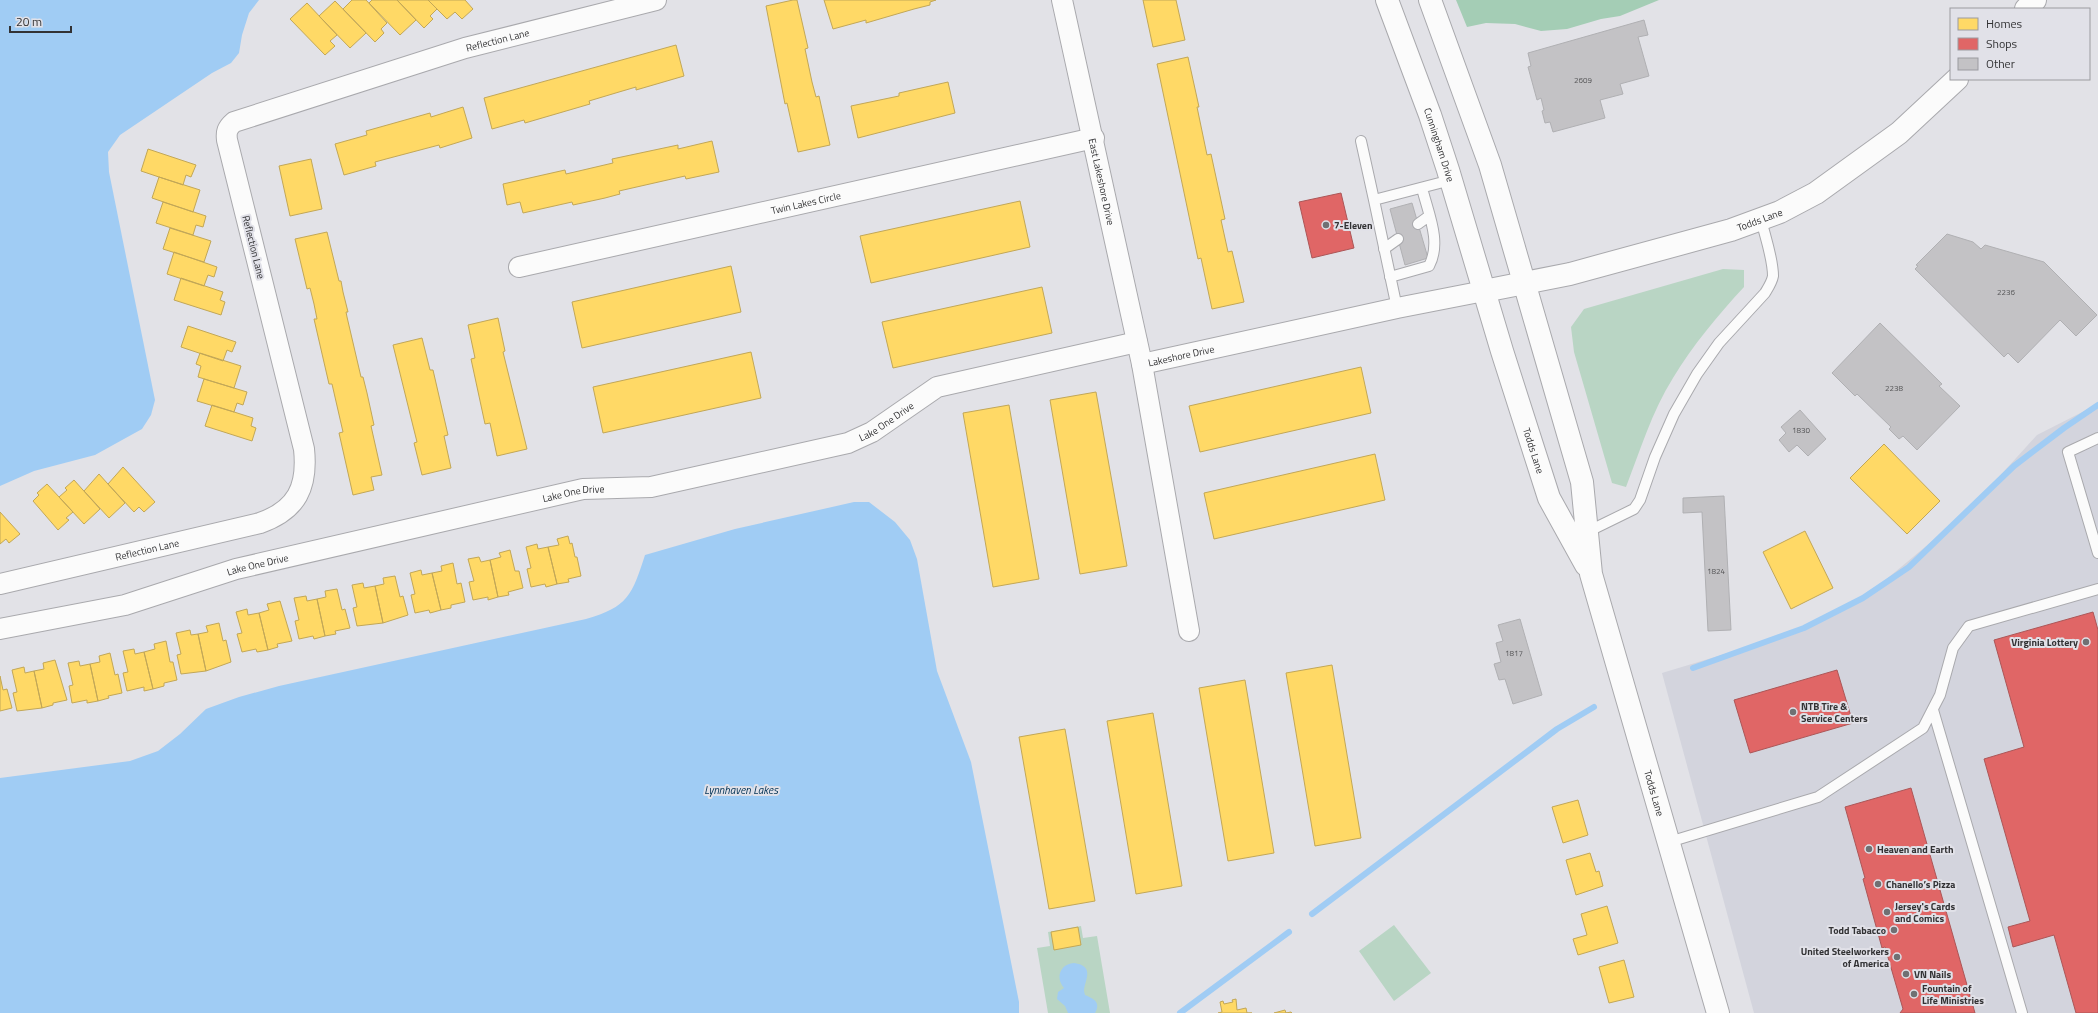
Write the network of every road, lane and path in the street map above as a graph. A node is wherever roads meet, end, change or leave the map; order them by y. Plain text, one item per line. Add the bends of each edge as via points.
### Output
1 (656, 0) edge
2 (1062, 0) edge
3 (1387, 0) edge
4 (1430, 0) edge
5 (2035, 0) edge
6 (2027, 8) edge
7 (1956, 80) edge
8 (1094, 138) junction
9 (1361, 142) dead end
10 (1451, 180) junction
11 (1422, 188) junction
12 (1374, 200) junction
13 (1429, 216) junction
14 (1760, 219) junction
15 (1418, 224) dead end
16 (1398, 239) dead end
17 (1384, 249) junction
18 (519, 267) dead end
19 (1390, 278) junction
20 (1524, 284) junction
21 (1484, 291) junction
22 (1397, 308) junction
23 (1137, 342) junction
24 (1142, 364) junction
25 (2098, 438) edge
26 (1587, 532) junction
27 (2098, 553) edge
28 (1591, 574) junction
29 (0, 584) edge
30 (2098, 589) edge
31 (0, 629) edge
32 (1188, 631) dead end
33 (1933, 710) junction
34 (1669, 842) junction
35 (1718, 1013) edge
36 (2022, 1013) edge

1 - 29 street, Reflection Lane via 466,48 234,122 229,126 226,132 227,140 304,449 306,466 298,494 283,513 260,523
2 - 8 street, East Lakeshore Drive
3 - 10 main road, Cunningham Drive
4 - 20 main road via 1475,120
5 - 6 main road
7 - 14 main road, Todds Lane via 1899,133 1816,193
8 - 18 street, Twin Lakes Circle
8 - 23 street, East Lakeshore Drive
9 - 12 lane
10 - 11 lane
10 - 21 main road, Cunningham Drive
11 - 12 lane
11 - 13 lane
12 - 17 lane
13 - 15 lane
13 - 19 lane via 1435,242 1434,257 1429,266
14 - 20 main road, Todds Lane via 1683,244
14 - 26 lane via 1771,263 1770,284 1765,293 1719,343 1697,374 1674,414 1640,500 1634,509
16 - 17 lane
17 - 19 lane
19 - 22 lane
20 - 21 main road, Todds Lane
20 - 26 main road, Todds Lane via 1582,482
21 - 22 street, Lakeshore Drive
21 - 28 main road, Todds Lane via 1549,498
22 - 24 street, Lakeshore Drive
23 - 24 street, East Lakeshore Drive
23 - 31 street, Lake One Drive via 937,387 872,432 848,443 651,487 583,489 236,569 125,605
24 - 32 street, Lakeshore Drive
25 - 27 lane via 2068,452
26 - 28 main road, Todds Lane
28 - 34 main road, Todds Lane
30 - 33 lane via 1969,626 1953,648 1940,695
33 - 34 lane via 1923,728 1818,797
33 - 36 lane
34 - 35 main road, Todds Lane

